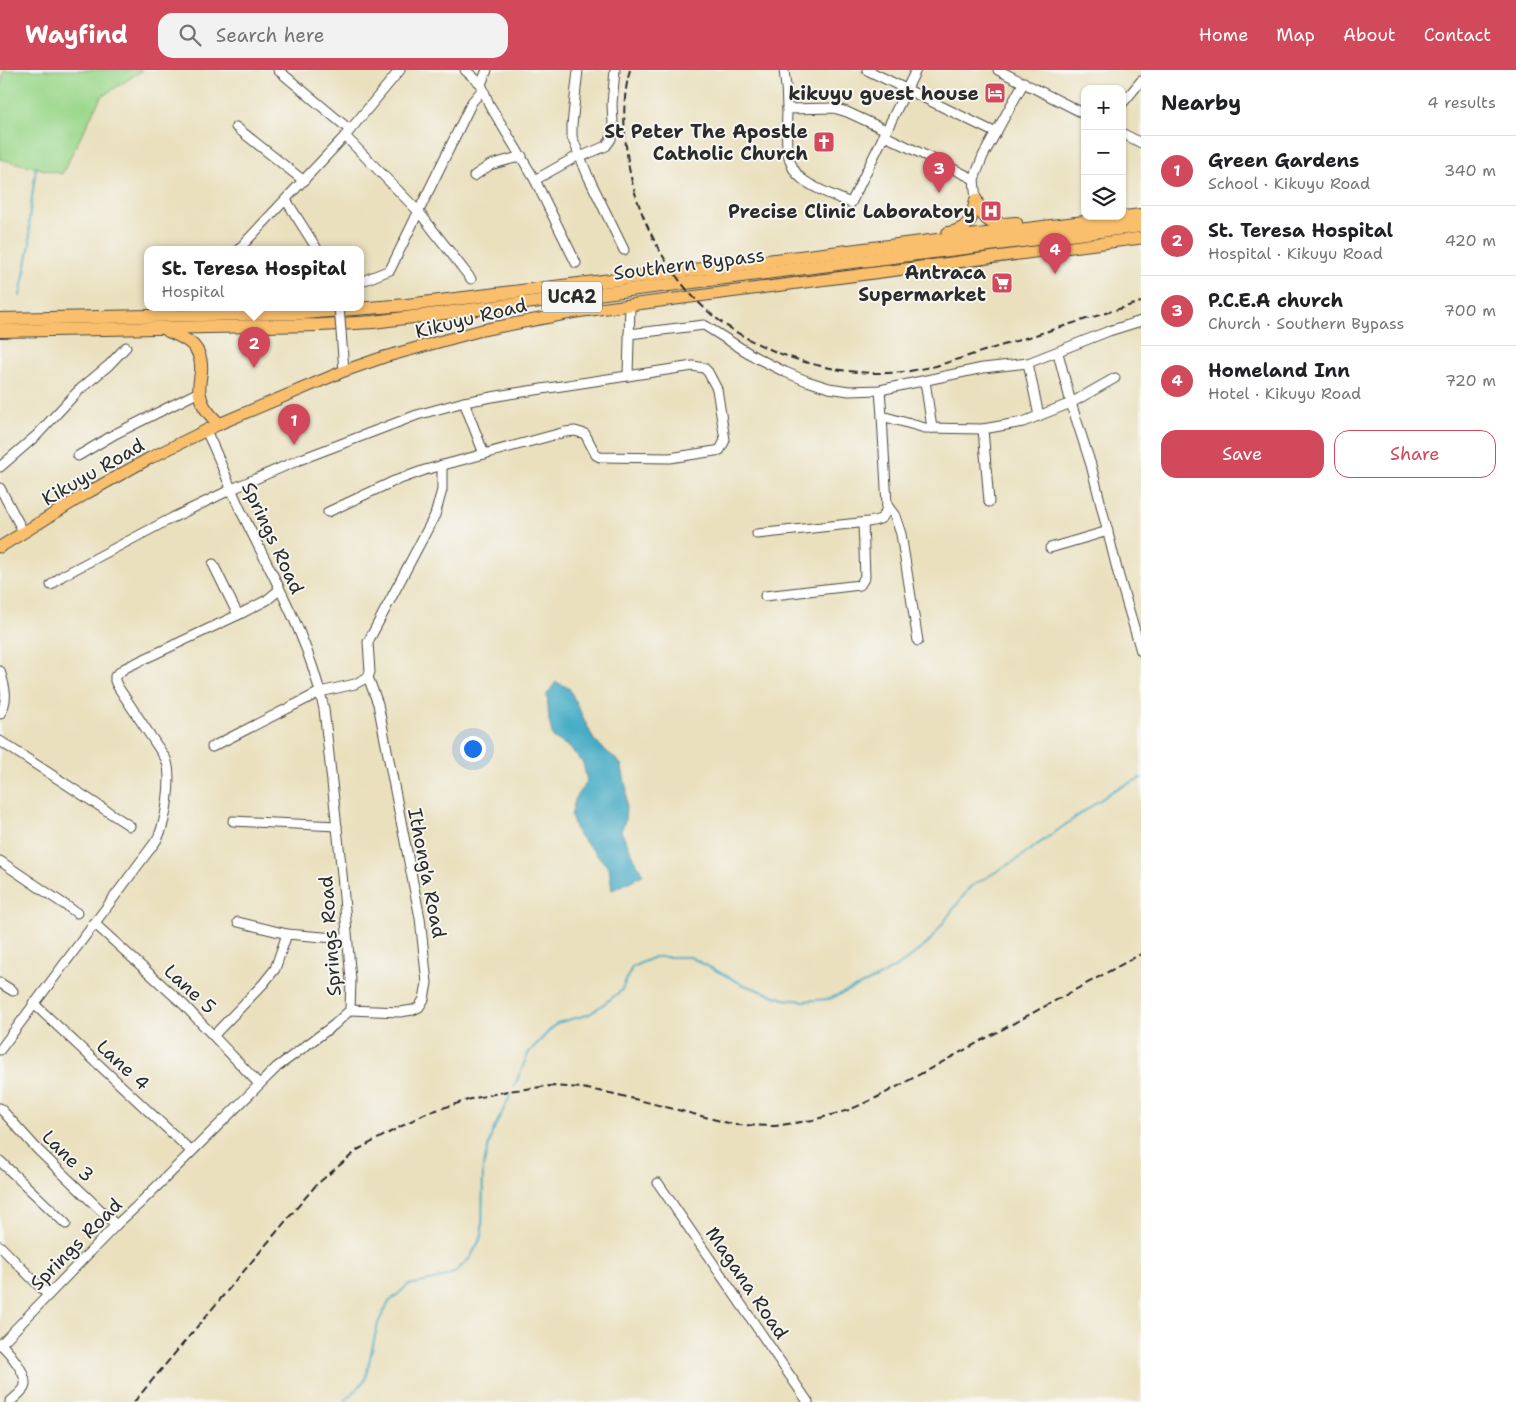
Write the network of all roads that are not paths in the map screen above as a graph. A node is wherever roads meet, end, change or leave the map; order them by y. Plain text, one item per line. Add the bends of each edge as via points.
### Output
1 (278, 70) edge
2 (400, 70) edge
3 (465, 70) edge
4 (487, 70) edge
5 (578, 70) edge
6 (615, 70) edge
7 (784, 70) edge
8 (868, 70) edge
9 (916, 70) edge
10 (998, 70) edge
11 (1141, 81) edge
12 (1024, 82) junction
13 (482, 87) junction
14 (906, 90) junction
15 (1126, 99) edge
16 (787, 109) junction
17 (1081, 112) edge
18 (236, 127) dead end
19 (348, 133) junction
20 (885, 133) junction
21 (996, 133) junction
22 (1126, 135) edge
23 (1141, 143) edge
24 (522, 156) junction
25 (580, 156) junction
26 (474, 176) dead end
27 (974, 179) junction
28 (535, 180) junction
29 (304, 181) junction
30 (286, 200) junction
31 (976, 200) junction
32 (419, 212) junction
33 (1081, 214) edge
34 (1141, 215) edge
35 (1126, 216) edge
36 (1083, 220) edge
37 (1141, 226) edge
38 (1141, 238) edge
39 (242, 246) edge
40 (314, 246) edge
41 (883, 247) junction
42 (624, 250) dead end
43 (576, 263) dead end
44 (471, 279) dead end
45 (364, 280) edge
46 (630, 305) junction
47 (364, 308) edge
48 (329, 311) edge
49 (340, 311) edge
50 (0, 319) edge
51 (1141, 321) edge
52 (160, 329) junction
53 (0, 331) edge
54 (629, 334) junction
55 (126, 347) dead end
56 (1058, 352) junction
57 (1028, 363) junction
58 (344, 371) junction
59 (628, 376) junction
60 (1115, 378) dead end
61 (925, 381) junction
62 (880, 390) junction
63 (200, 392) junction
64 (464, 402) junction
65 (1071, 403) junction
66 (882, 416) junction
67 (1039, 416) junction
68 (219, 424) junction
69 (932, 428) junction
70 (983, 430) junction
71 (206, 431) junction
72 (484, 454) junction
73 (78, 456) dead end
74 (442, 465) junction
75 (0, 467) edge
76 (0, 488) edge
77 (232, 489) junction
78 (989, 502) dead end
79 (887, 505) junction
80 (328, 512) dead end
81 (863, 523) junction
82 (1108, 531) junction
83 (24, 533) junction
84 (757, 534) dead end
85 (0, 547) edge
86 (1050, 548) dead end
87 (213, 564) dead end
88 (51, 585) dead end
89 (279, 590) junction
90 (765, 596) dead end
91 (238, 615) junction
92 (918, 641) dead end
93 (1141, 651) edge
94 (0, 671) edge
95 (368, 677) junction
96 (320, 692) junction
97 (0, 714) edge
98 (0, 741) edge
99 (212, 747) dead end
100 (233, 821) dead end
101 (130, 826) dead end
102 (337, 826) junction
103 (0, 861) edge
104 (77, 913) dead end
105 (238, 922) dead end
106 (94, 923) junction
107 (287, 934) junction
108 (347, 939) junction
109 (0, 983) edge
110 (13, 991) dead end
111 (33, 1004) junction
112 (350, 1010) junction
113 (214, 1035) junction
114 (0, 1050) edge
115 (260, 1084) junction
116 (0, 1108) edge
117 (191, 1151) junction
118 (0, 1161) edge
119 (658, 1183) dead end
120 (66, 1224) dead end
121 (116, 1225) junction
122 (0, 1246) edge
123 (48, 1295) junction
124 (1, 1344) edge
125 (10, 1402) edge
126 (808, 1402) edge

1 - 19 street
2 - 19 street
3 - 13 street
4 - 13 street
5 - 25 street via 572,137
6 - 25 street via 611,139 606,146
7 - 16 street
8 - 14 street
9 - 14 street
10 - 12 street
11 - 15 street
12 - 17 street
12 - 21 street
13 - 24 street via 488,104
13 - 32 street
14 - 20 street
14 - 21 street
16 - 20 street via 834,108
16 - 20 street via 786,136 796,173 811,185 851,203
18 - 29 street
19 - 29 street
19 - 32 street
20 - 27 street
21 - 27 street
22 - 23 street
24 - 26 street via 490,165
24 - 28 street
25 - 28 street
25 - 42 street
27 - 31 street
28 - 43 street
29 - 30 street
30 - 39 street
30 - 40 street
31 - 33 highway via 985,218 992,223
31 - 41 highway via 972,217 964,228 900,238
32 - 44 street
32 - 45 street via 390,270
34 - 35 highway, Southern Bypass / UCA2
36 - 41 highway, Southern Bypass / UCA2
37 - 52 highway, Southern Bypass / UCA2 via 372,322
38 - 46 main road, Kikuyu Road
41 - 47 highway, Southern Bypass / UCA2
46 - 54 street
46 - 58 main road, Kikuyu Road via 496,327
48 - 50 highway, Southern Bypass / UCA2
49 - 58 street, bridge
51 - 56 street
52 - 53 highway, Southern Bypass / UCA2
52 - 63 highway via 185,338 197,351
54 - 59 street
54 - 62 street via 704,325 755,357 807,381 840,390
55 - 75 street
56 - 57 street
56 - 65 street
57 - 61 street via 983,368
57 - 67 street
58 - 68 main road, Kikuyu Road
59 - 64 street
59 - 72 street via 693,366 704,368 717,389 725,440 720,450 670,458 600,457 585,434 575,431
60 - 65 street
61 - 62 street
61 - 69 street
62 - 66 street
63 - 68 highway via 207,412
63 - 73 street
64 - 72 street
64 - 77 street via 392,424
65 - 67 street
65 - 82 street
66 - 69 street
66 - 79 street
67 - 70 street
68 - 71 main road, Kikuyu Road
69 - 70 street
70 - 78 street
71 - 77 street, Springs Road
71 - 83 main road, Kikuyu Road via 89,492
72 - 74 street
74 - 80 street via 392,482
74 - 95 street via 442,490 435,515 368,642
76 - 83 street
77 - 88 street via 62,576
77 - 89 street, Springs Road
79 - 81 street via 882,518
79 - 92 street via 901,534
81 - 84 street
81 - 90 street via 865,577 860,585
82 - 86 street
82 - 93 street
83 - 85 main road, Kikuyu Road
87 - 91 street
89 - 91 street
89 - 96 street, Springs Road via 310,660
91 - 106 street via 125,668 116,676 118,687 166,759 170,775 160,835
94 - 97 street via 7,698
95 - 96 street via 355,684
95 - 112 street, Ithong'a Road via 378,704 420,918 427,983 424,999 413,1010
96 - 99 street
96 - 102 street, Springs Road
98 - 101 street
100 - 102 street
102 - 108 street, Springs Road
103 - 104 street
105 - 107 street
106 - 111 street
106 - 113 street, Lane 5
107 - 108 street
107 - 113 street via 275,969
108 - 112 street, Springs Road
109 - 110 street
111 - 114 street
111 - 117 street, Lane 4
112 - 115 street, Springs Road via 283,1061
113 - 115 street, Lane 5
115 - 117 street, Springs Road
116 - 121 street, Lane 3 via 38,1150
117 - 121 street, Springs Road
118 - 120 street
119 - 126 street, Magana Road
121 - 123 street, Springs Road
122 - 123 street
123 - 124 street, Springs Road
124 - 125 street via 16,1362 25,1384

